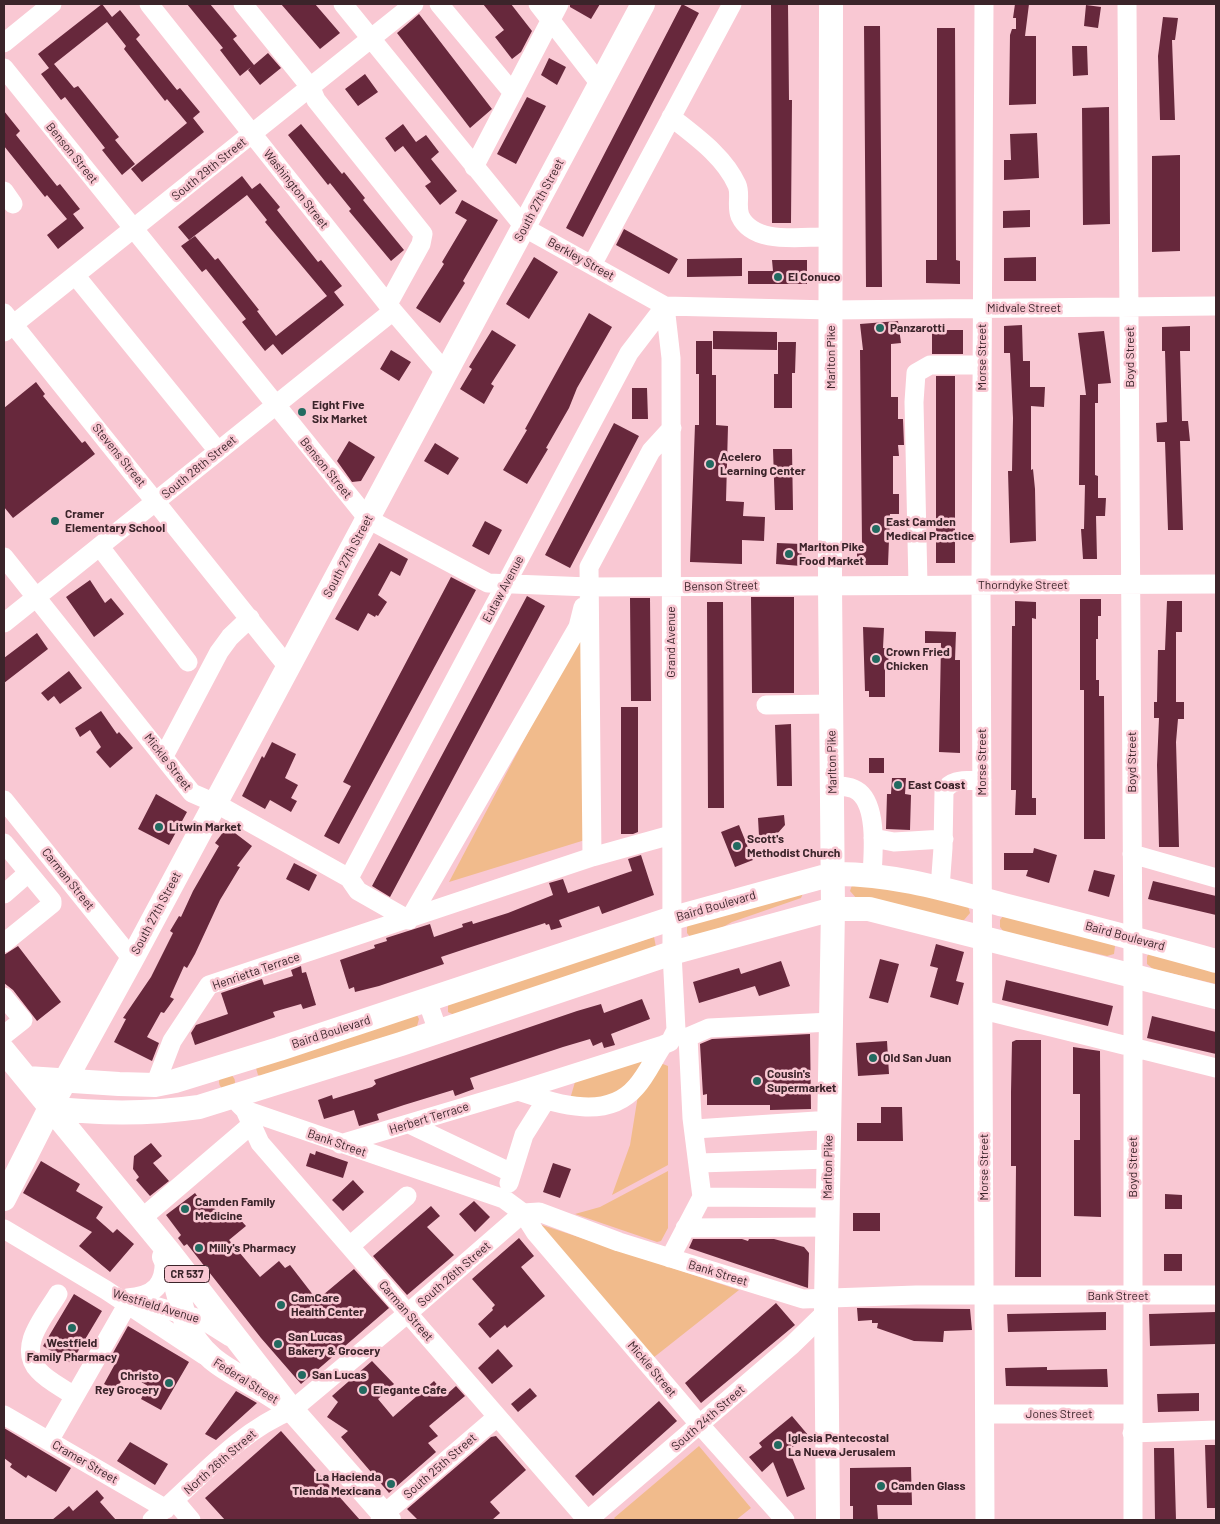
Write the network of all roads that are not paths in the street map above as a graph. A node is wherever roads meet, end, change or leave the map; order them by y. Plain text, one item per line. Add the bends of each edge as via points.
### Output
1 (52, 4) edge
2 (149, 4) edge
3 (243, 4) edge
4 (344, 4) edge
5 (414, 4) edge
6 (439, 4) edge
7 (538, 4) edge
8 (643, 4) edge
9 (732, 4) edge
10 (831, 4) edge
11 (984, 4) edge
12 (1128, 4) edge
13 (554, 12) edge
14 (371, 38) junction
15 (4, 42) edge
16 (4, 68) edge
17 (600, 84) junction
18 (311, 88) junction
19 (513, 93) junction
20 (670, 117) junction
21 (253, 134) junction
22 (474, 167) junction
23 (525, 228) junction
24 (133, 229) junction
25 (830, 237) junction
26 (592, 265) junction
27 (75, 275) junction
28 (665, 306) junction
29 (1216, 306) edge
30 (390, 308) junction
31 (1130, 308) junction
32 (983, 309) junction
33 (831, 310) junction
34 (7, 323) edge
35 (982, 365) junction
36 (446, 373) junction
37 (275, 406) junction
38 (672, 428) junction
39 (218, 451) junction
40 (156, 501) junction
41 (368, 519) junction
42 (100, 547) junction
43 (4, 557) edge
44 (1216, 584) edge
45 (505, 585) junction
46 (830, 585) junction
47 (918, 585) junction
48 (981, 585) junction
49 (1131, 585) junction
50 (589, 587) junction
51 (672, 587) junction
52 (36, 598) junction
53 (250, 618) junction
54 (4, 622) edge
55 (188, 662) dead end
56 (288, 667) junction
57 (831, 704) junction
58 (766, 705) dead end
59 (164, 756) junction
60 (982, 780) junction
61 (833, 786) junction
62 (4, 800) edge
63 (215, 803) junction
64 (671, 835) junction
65 (873, 838) junction
66 (944, 839) junction
67 (4, 843) edge
68 (1132, 854) junction
69 (592, 857) junction
70 (62, 871) junction
71 (28, 873) junction
72 (833, 874) junction
73 (872, 876) junction
74 (349, 878) junction
75 (1216, 878) edge
76 (40, 888) junction
77 (940, 888) junction
78 (4, 894) edge
79 (982, 899) junction
80 (833, 909) junction
81 (673, 918) junction
82 (409, 920) junction
83 (983, 937) junction
84 (1132, 937) junction
85 (4, 943) edge
86 (672, 952) junction
87 (132, 959) junction
88 (1216, 961) edge
89 (1132, 975) junction
90 (4, 997) edge
91 (1216, 997) edge
92 (427, 1000) junction
93 (983, 1010) junction
94 (831, 1022) junction
95 (438, 1032) junction
96 (4, 1035) edge
97 (663, 1045) junction
98 (1133, 1046) junction
99 (4, 1051) edge
100 (225, 1066) junction
101 (1216, 1068) edge
102 (27, 1078) junction
103 (65, 1081) junction
104 (155, 1085) junction
105 (518, 1091) junction
106 (546, 1100) junction
107 (239, 1105) junction
108 (50, 1108) junction
109 (829, 1122) junction
110 (409, 1124) junction
111 (695, 1129) junction
112 (340, 1144) junction
113 (829, 1159) junction
114 (698, 1163) junction
115 (512, 1173) junction
116 (118, 1192) junction
117 (406, 1196) dead end
118 (702, 1197) junction
119 (828, 1198) junction
120 (4, 1199) edge
121 (504, 1199) junction
122 (523, 1214) junction
123 (141, 1219) junction
124 (827, 1227) junction
125 (685, 1228) junction
126 (4, 1229) edge
127 (350, 1246) junction
128 (164, 1257) junction
129 (670, 1258) junction
130 (58, 1294) dead end
131 (985, 1295) junction
132 (1216, 1295) edge
133 (1133, 1296) junction
134 (127, 1302) junction
135 (826, 1305) junction
136 (408, 1313) junction
137 (184, 1314) junction
138 (253, 1358) junction
139 (210, 1359) junction
140 (74, 1396) junction
141 (292, 1410) junction
142 (985, 1414) junction
143 (1132, 1414) junction
144 (4, 1415) edge
145 (497, 1417) junction
146 (700, 1425) junction
147 (1216, 1430) edge
148 (1132, 1433) junction
149 (49, 1441) junction
150 (164, 1510) edge
151 (384, 1518) edge
152 (191, 1520) edge
153 (587, 1520) edge
154 (785, 1520) edge
155 (828, 1520) edge
156 (985, 1520) edge
157 (1133, 1520) edge

1 - 15 street
2 - 21 street, Washington Street
3 - 18 street
4 - 14 street, Berkley Street
5 - 14 street, South 29th Street
6 - 19 street
7 - 13 street
8 - 17 main road, South 27th Street
9 - 20 street
10 - 25 main road, Marlton Pike
11 - 32 street, Morse Street
12 - 31 street, Boyd Street
13 - 17 street
13 - 19 street
14 - 18 street, South 29th Street
14 - 22 street, Berkley Street
16 - 24 street, Benson Street
17 - 23 main road, South 27th Street
18 - 21 street, South 29th Street
18 - 30 street via 316,100 423,234
19 - 22 street
20 - 25 street via 702,142 723,164 738,187 738,213 745,226 758,235
20 - 26 street
21 - 24 street, South 29th Street
21 - 30 street, Washington Street
22 - 23 street, Berkley Street
23 - 26 street, Berkley Street
23 - 36 main road, South 27th Street
24 - 27 street, South 29th Street
24 - 37 street, Benson Street
25 - 33 main road, Marlton Pike
26 - 28 street, Berkley Street
27 - 34 street, South 29th Street
27 - 39 street
28 - 33 street, Berkley Street
28 - 38 street, Grand Avenue via 671,358
28 - 45 street, Eutaw Avenue via 629,353
29 - 31 street, Midvale Street
30 - 36 street, Washington Street
30 - 37 street, South 28th Street
31 - 32 street, Midvale Street
31 - 49 street, Boyd Street
32 - 33 street, Midvale Street
32 - 35 street, Morse Street
33 - 46 main road, Marlton Pike
34 - 40 street, Stevens Street
35 - 47 street via 930,365 916,373
35 - 48 street, Morse Street
36 - 41 main road, South 27th Street
37 - 39 street, South 28th Street
37 - 41 street, Benson Street
38 - 50 street via 651,452 588,567
38 - 51 street, Grand Avenue
39 - 40 street, South 28th Street
40 - 42 street, South 28th Street
40 - 53 street, Stevens Street
41 - 45 street, Benson Street via 488,583
41 - 56 main road, South 27th Street
42 - 52 street, South 28th Street
42 - 55 street
43 - 52 street, Mickle Street
44 - 49 street, Thorndyke Street
45 - 50 street, Benson Street
45 - 74 street, Eutaw Avenue
46 - 47 street, Thorndyke Street
46 - 51 street, Benson Street
46 - 57 main road, Marlton Pike
47 - 48 street, Thorndyke Street
48 - 49 street, Thorndyke Street
48 - 60 street, Morse Street
49 - 68 street, Boyd Street
50 - 51 street, Benson Street
50 - 69 street
50 - 82 street via 578,627
51 - 64 street, Grand Avenue
52 - 54 street, South 28th Street
52 - 59 street, Mickle Street
53 - 56 street, Stevens Street
53 - 59 street via 219,652
56 - 63 main road, South 27th Street
57 - 58 street
57 - 61 main road, Marlton Pike
59 - 63 street, Mickle Street via 192,793
60 - 66 street via 947,785 944,792
60 - 79 street, Morse Street
61 - 65 street via 858,791 866,800
61 - 72 main road, Marlton Pike
62 - 70 street, Carman Street
63 - 74 street, Mickle Street
63 - 87 main road, South 27th Street
64 - 69 street, Henrietta Terrace
64 - 81 street, Grand Avenue
65 - 66 street via 894,842
65 - 73 street
66 - 77 street
67 - 71 street
68 - 75 street
68 - 84 street, Boyd Street
69 - 82 street, Henrietta Terrace
70 - 76 street
70 - 87 street, Carman Street
71 - 76 street
71 - 78 street
72 - 73 main road, Baird Boulevard
72 - 80 main road, Marlton Pike
72 - 81 main road, Baird Boulevard
73 - 77 main road, Baird Boulevard
74 - 82 street, Mickle Street via 358,891
76 - 85 street via 52,904
77 - 79 main road, Baird Boulevard
79 - 83 street, Morse Street
79 - 84 main road, Baird Boulevard
80 - 83 main road via 869,909
80 - 86 main road
80 - 94 main road, Marlton Pike
81 - 86 street
81 - 92 main road, Baird Boulevard
82 - 104 street, Henrietta Terrace via 209,985 172,1041
83 - 89 main road
83 - 93 street, Morse Street
84 - 88 main road, Baird Boulevard
84 - 89 street, Boyd Street
86 - 95 main road
86 - 97 street via 676,1030 670,1042
87 - 103 main road, South 27th Street
89 - 91 main road
89 - 98 street, Boyd Street
90 - 96 street via 23,1020
92 - 95 street
92 - 100 main road, Baird Boulevard
93 - 98 street via 1059,1031
93 - 131 street, Morse Street
94 - 109 main road, Marlton Pike
94 - 111 street via 709,1028 688,1037
95 - 107 main road
97 - 105 street, Herbert Terrace
97 - 106 street via 636,1087 621,1100 606,1106 565,1106
98 - 101 street
98 - 133 street, Boyd Street
99 - 102 main road, Federal Street / CR 537
100 - 104 main road, Baird Boulevard
100 - 107 main road via 236,1068 242,1076
102 - 103 main road, Baird Boulevard
102 - 108 main road, Federal Street / CR 537
103 - 104 main road, Baird Boulevard
103 - 108 main road, South 27th Street
105 - 106 street
105 - 110 street, Herbert Terrace
106 - 115 street via 524,1135
107 - 108 main road via 86,1112
107 - 112 street, Bank Street
107 - 123 street
107 - 127 street, Carman Street via 260,1143
108 - 116 main road, Federal Street / CR 537
108 - 120 main road, South 27th Street
109 - 111 street
109 - 113 main road, Marlton Pike
110 - 112 street, Herbert Terrace
110 - 115 street
111 - 114 street
112 - 121 street, Bank Street
113 - 114 street
113 - 119 main road, Marlton Pike
114 - 118 street
115 - 121 street
116 - 123 main road, Federal Street / CR 537
116 - 128 main road, Federal Street / CR 537
117 - 127 street
118 - 119 street
118 - 125 street
119 - 124 main road, Marlton Pike
121 - 122 street, Bank Street
122 - 129 street, Bank Street via 539,1212
122 - 136 street, South 26th Street
122 - 146 street, Mickle Street
123 - 138 main road, Federal Street / CR 537
124 - 125 street
124 - 135 main road, Marlton Pike
125 - 129 street
126 - 134 street, Westfield Avenue
127 - 136 street, Carman Street
128 - 134 street via 164,1273 155,1289
128 - 137 main road, Federal Street / CR 537
129 - 135 street, Bank Street
130 - 140 street via 30,1342 31,1360 39,1371
131 - 133 street, Bank Street
131 - 135 street, Bank Street
131 - 142 street, Morse Street
132 - 133 street, Bank Street
133 - 143 street, Boyd Street
134 - 137 street, Westfield Avenue
134 - 139 street, Westfield Avenue
134 - 140 street
135 - 146 street, South 24th Street via 812,1328
135 - 155 main road, Marlton Pike
136 - 141 street, South 26th Street
136 - 145 street, Carman Street
137 - 138 street, Westfield Avenue via 213,1326
137 - 139 main road, Federal Street / CR 537 via 196,1340
138 - 141 main road, Federal Street / CR 537
139 - 141 main road, Federal Street / CR 537
140 - 149 street
141 - 150 street, North 26th Street via 273,1418 230,1450
141 - 151 main road, Federal Street / CR 537
142 - 143 street, Jones Street
142 - 156 street, Morse Street
143 - 148 street, Boyd Street
144 - 149 street, Cramer Street
145 - 151 street, South 25th Street
145 - 153 street, Carman Street
146 - 153 street, South 24th Street
146 - 154 street, Mickle Street
147 - 148 street
148 - 157 street, Boyd Street
149 - 150 street, Cramer Street
150 - 152 street, Cramer Street

